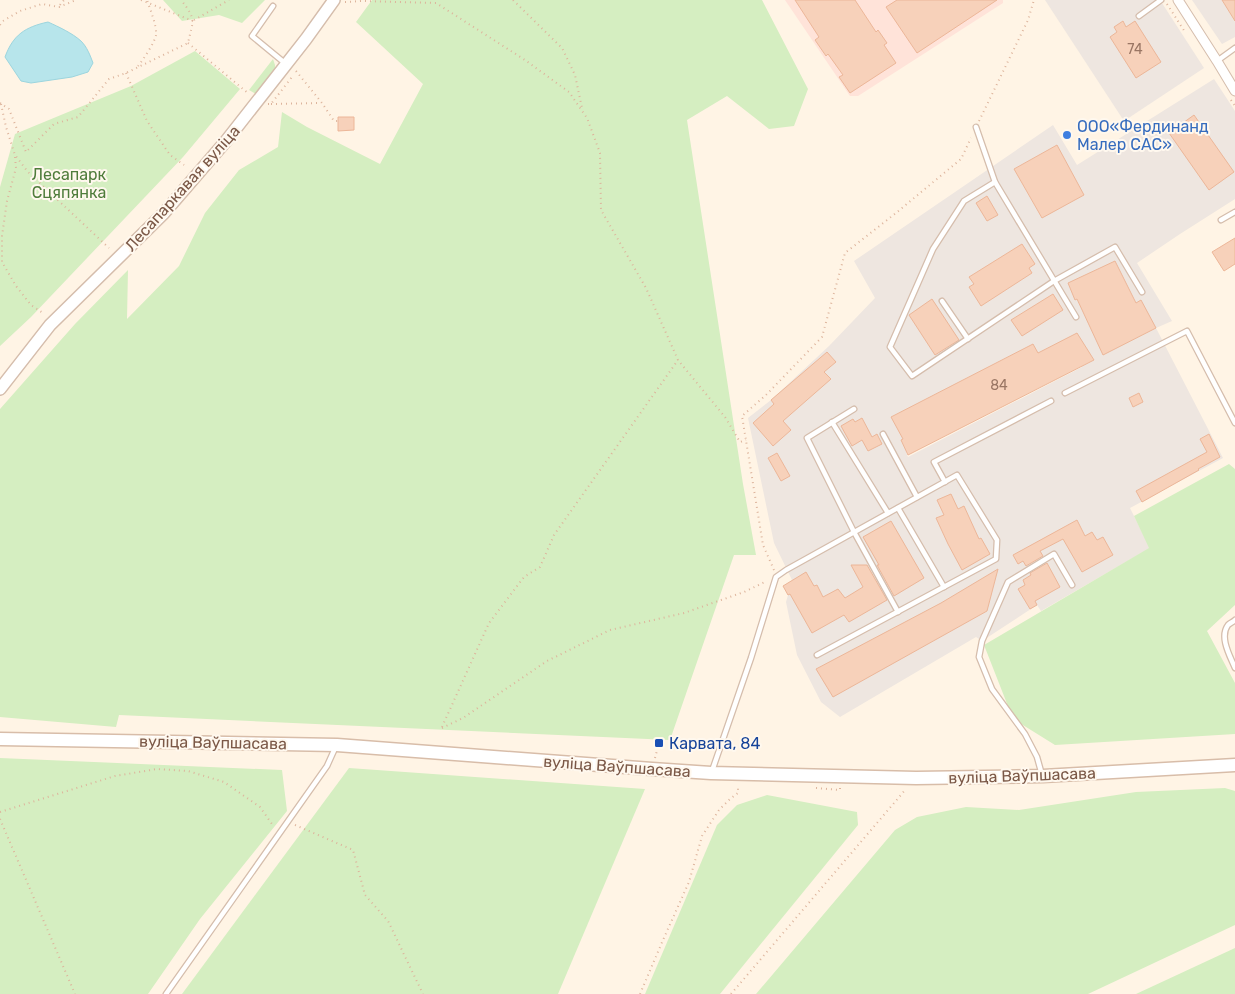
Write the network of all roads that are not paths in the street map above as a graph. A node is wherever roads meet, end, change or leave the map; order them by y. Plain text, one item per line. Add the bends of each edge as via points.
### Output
1 (1161, 0) edge
2 (1178, 0) edge
3 (333, 1) edge
4 (273, 6) dead end
5 (1139, 16) dead end
6 (1235, 48) edge
7 (1217, 60) junction
8 (291, 68) junction
9 (1235, 92) edge
10 (976, 127) road end
11 (995, 182) junction
12 (1235, 212) edge
13 (1221, 220) dead end
14 (1054, 281) junction
15 (1142, 292) dead end
16 (942, 301) dead end
17 (1076, 317) dead end
18 (968, 339) junction
19 (0, 389) edge
20 (1066, 393) dead end
21 (1051, 400) dead end
22 (854, 409) dead end
23 (832, 422) junction
24 (1235, 423) edge
25 (883, 434) dead end
26 (945, 482) junction
27 (917, 497) junction
28 (898, 508) junction
29 (888, 513) junction
30 (854, 532) junction
31 (1072, 585) dead end
32 (944, 587) junction
33 (898, 612) junction
34 (1235, 620) edge
35 (817, 656) dead end
36 (1235, 668) edge
37 (0, 739) edge
38 (337, 745) junction
39 (1235, 764) edge
40 (711, 773) junction
41 (1043, 776) junction
42 (166, 994) edge

1 - 5 lane
2 - 7 street
3 - 8 street, Лесапаркавая вуліца
4 - 8 lane via 252,36
6 - 7 lane
7 - 9 street
8 - 19 street, Лесапаркавая вуліца via 164,213 50,324
10 - 11 lane
11 - 14 lane
11 - 18 lane via 964,201 932,249 890,347 912,376
12 - 13 lane
14 - 15 lane via 1115,247
14 - 17 lane
14 - 18 lane
16 - 18 lane
20 - 24 lane via 1187,331
21 - 26 lane via 934,462
22 - 23 lane
23 - 29 lane
23 - 30 lane via 807,438
25 - 27 lane
26 - 27 lane
26 - 32 lane via 957,475 997,540 996,559
27 - 28 lane
28 - 29 lane
28 - 32 lane
29 - 30 lane
30 - 33 lane
30 - 40 lane via 776,577
31 - 41 lane via 1054,554 1008,582 982,641 979,656 992,689 1038,757
32 - 33 lane
33 - 35 lane
34 - 36 lane via 1228,625 1224,636
37 - 38 main road, вуліца Ваўпшасава
38 - 40 main road, вуліца Ваўпшасава
38 - 42 lane via 327,766
39 - 41 main road, вуліца Ваўпшасава
40 - 41 main road, вуліца Ваўпшасава via 916,778

